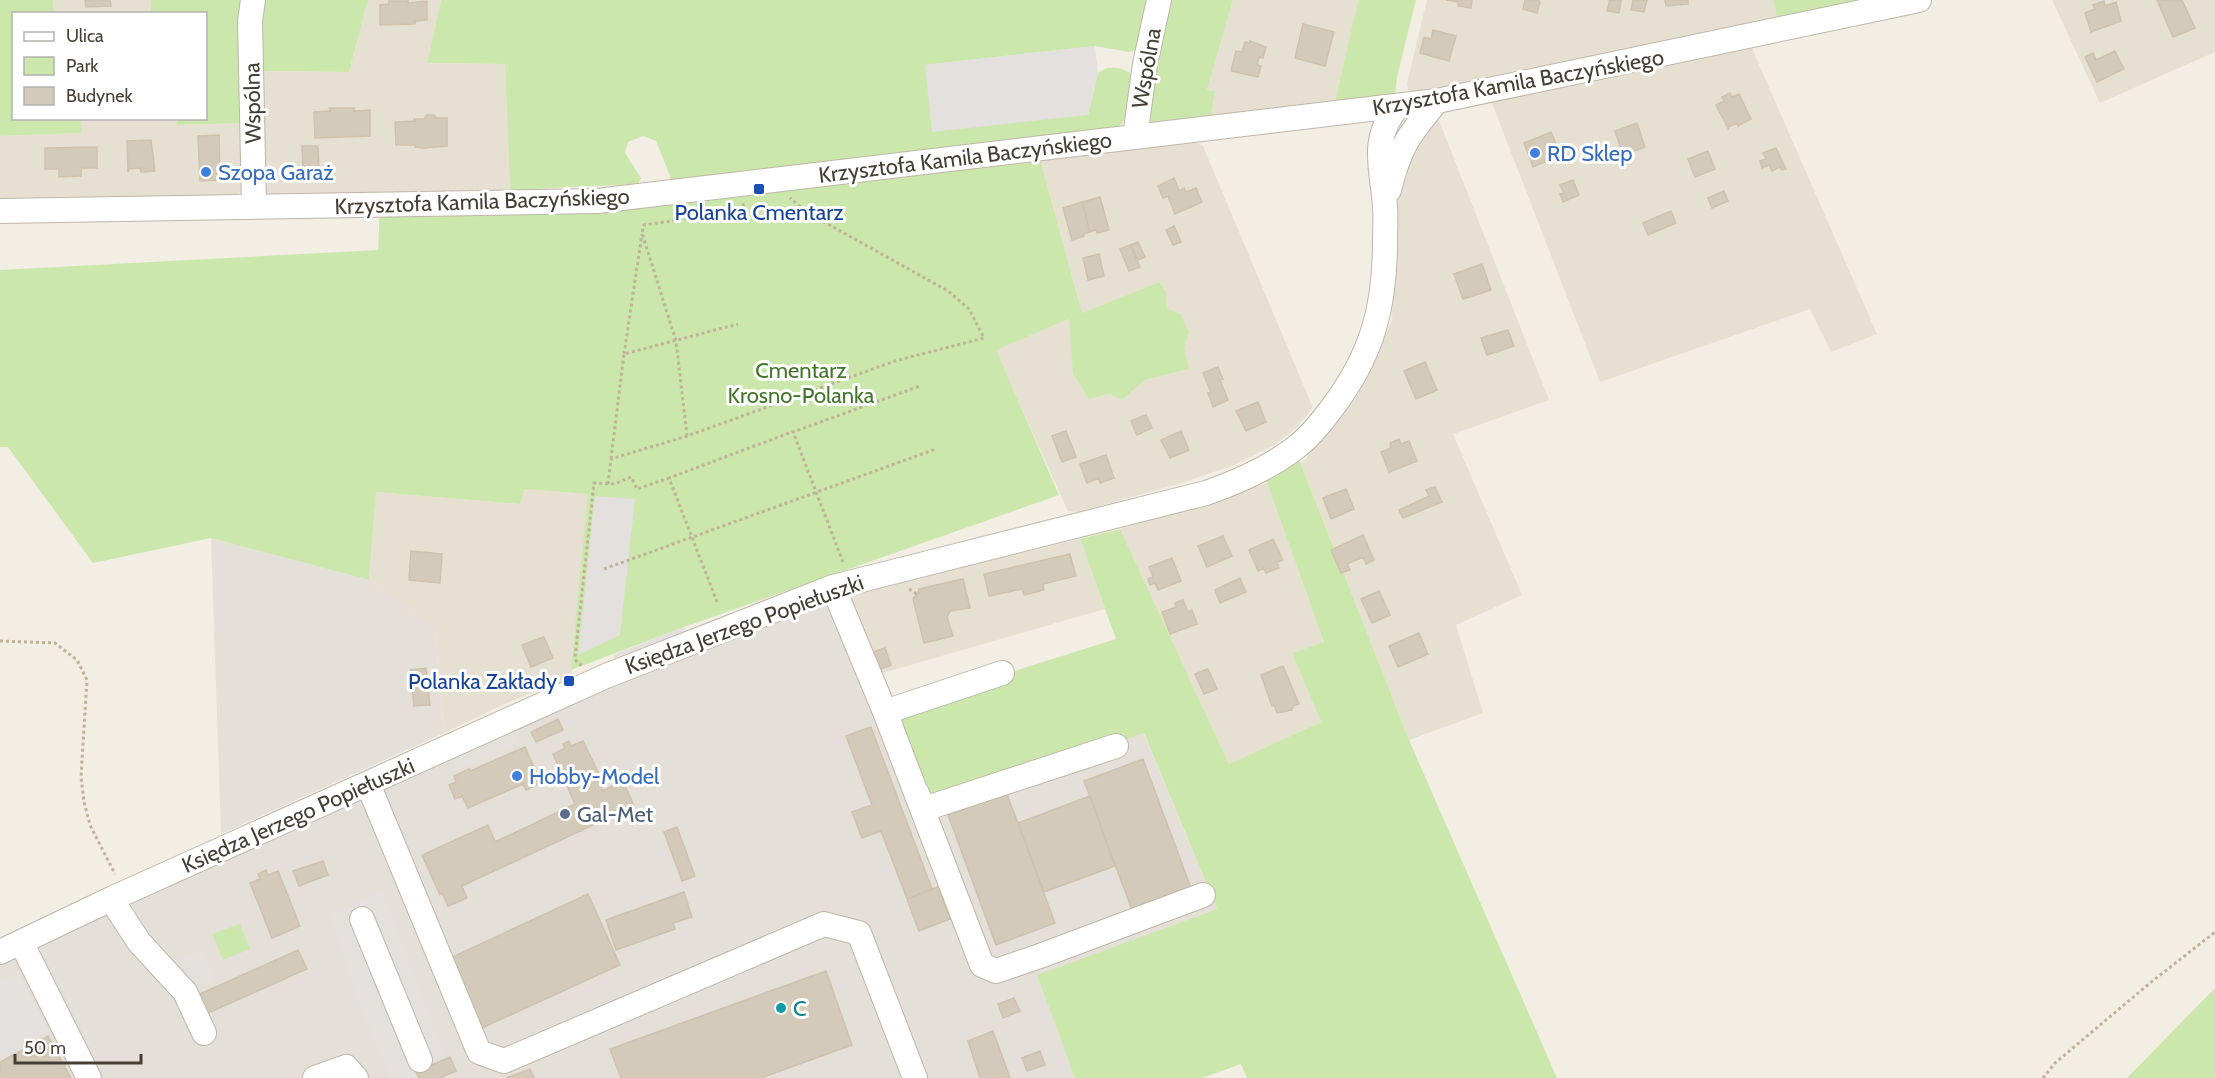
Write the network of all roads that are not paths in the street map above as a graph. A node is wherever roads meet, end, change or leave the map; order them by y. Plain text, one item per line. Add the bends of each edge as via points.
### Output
1 (253, 0) edge
2 (1159, 0) edge
3 (1919, 0) edge
4 (1437, 102) junction
5 (1398, 106) junction
6 (1354, 112) junction
7 (1381, 131) junction
8 (1135, 137) junction
9 (1404, 146) junction
10 (254, 206) junction
11 (1385, 207) junction
12 (0, 211) edge
13 (833, 587) junction
14 (1002, 673) dead end
15 (885, 712) junction
16 (1116, 746) dead end
17 (368, 784) junction
18 (1203, 895) dead end
19 (117, 896) junction
20 (362, 919) dead end
21 (10, 947) edge
22 (204, 1033) dead end
23 (420, 1060) dead end
24 (89, 1078) edge
25 (315, 1078) edge
26 (356, 1078) edge
27 (915, 1078) edge

1 - 10 street, Wspólna via 250,21
2 - 8 street, Wspólna
3 - 4 street, Krzysztofa Kamila Baczyńskiego
4 - 5 street, Krzysztofa Kamila Baczyńskiego
4 - 9 street, Księdza Jerzego Popiełuszki
5 - 6 street, Krzysztofa Kamila Baczyńskiego
5 - 7 street
5 - 9 street
6 - 7 street via 1375,121
6 - 8 street, Krzysztofa Kamila Baczyńskiego
7 - 11 street, Księdza Jerzego Popiełuszki via 1380,172
8 - 10 street, Krzysztofa Kamila Baczyńskiego via 597,201
9 - 11 street, Księdza Jerzego Popiełuszki
10 - 12 street, Krzysztofa Kamila Baczyńskiego
11 - 13 street, Księdza Jerzego Popiełuszki via 1384,285 1379,317 1364,358 1340,398 1295,448 1262,470 1206,493
13 - 15 street
13 - 17 street, Księdza Jerzego Popiełuszki via 606,676
14 - 15 street
15 - 16 street via 924,809
15 - 18 street via 982,965 996,970
17 - 19 street, Księdza Jerzego Popiełuszki
17 - 27 street via 479,1052 504,1061 824,924 859,933
19 - 21 street, Księdza Jerzego Popiełuszki
19 - 22 street via 139,942 185,992
20 - 23 street
21 - 24 street
25 - 26 street via 346,1067

